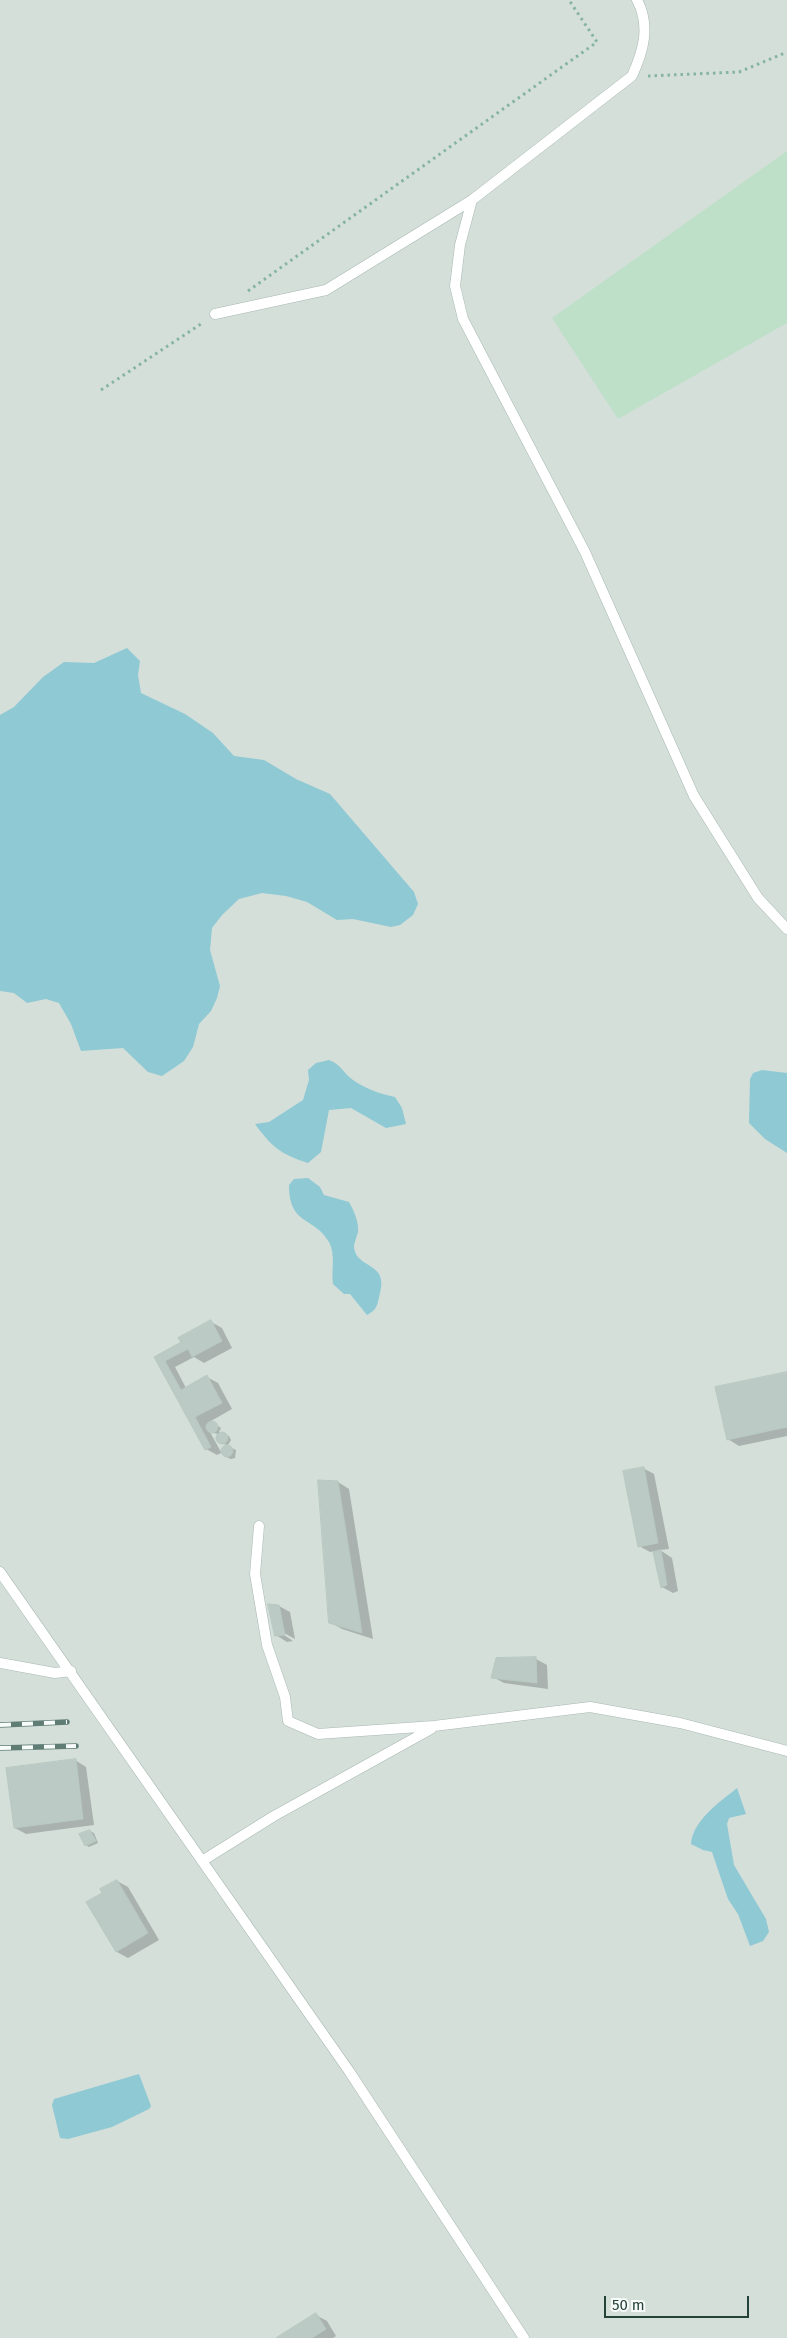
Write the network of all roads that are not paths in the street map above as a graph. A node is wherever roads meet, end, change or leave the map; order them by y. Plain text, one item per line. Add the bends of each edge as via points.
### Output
1 (637, 0) edge
2 (472, 200) junction
3 (215, 314) road end
4 (787, 929) edge
5 (259, 1526) dead end
6 (0, 1572) edge
7 (0, 1664) edge
8 (70, 1671) junction
9 (434, 1726) junction
10 (787, 1751) edge
11 (202, 1861) junction
12 (524, 2338) edge

1 - 2 lane via 644,25 644,49 632,76
2 - 3 lane via 326,290
2 - 4 lane via 460,245 456,286 462,319 585,552 694,796 758,898
5 - 9 lane via 255,1574 267,1644 285,1697 288,1721 318,1734
6 - 8 lane
7 - 8 lane via 55,1673
8 - 11 lane
9 - 10 lane via 590,1707 680,1723
9 - 11 lane via 274,1816
11 - 12 lane via 349,2071

